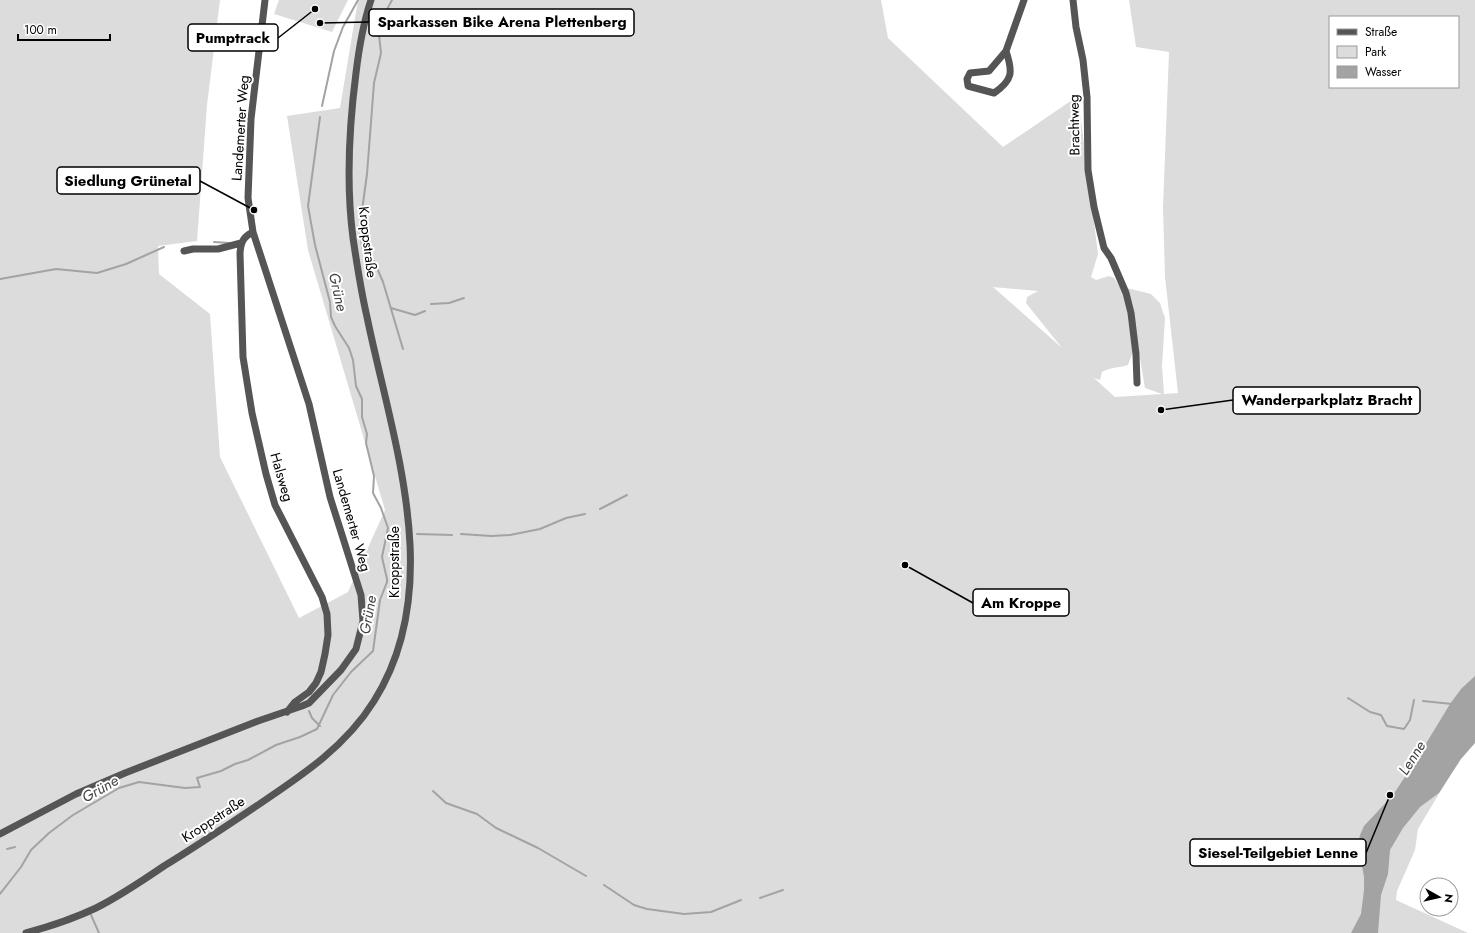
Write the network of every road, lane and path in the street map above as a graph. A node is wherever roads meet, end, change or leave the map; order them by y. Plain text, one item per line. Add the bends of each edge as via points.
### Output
1 (265, 0) edge
2 (371, 0) edge
3 (1024, 0) edge
4 (1073, 0) edge
5 (1006, 51) junction
6 (253, 232) junction
7 (241, 243) junction
8 (184, 251) dead end
9 (1137, 383) dead end
10 (286, 712) junction
11 (0, 834) edge
12 (26, 933) edge

1 - 6 street, Landemerter Weg via 252,119 248,198
2 - 12 street, Kroppstraße via 363,27 353,101 349,170 350,206 367,318 391,421 408,523 410,573 405,625 400,645 384,684 361,720 349,735 309,771 117,896 95,908
3 - 5 street
4 - 9 street, Brachtweg via 1085,79 1088,170 1094,207 1104,248 1126,292 1136,354
5 - 5 street via 1011,72 1003,86 994,93 968,86 967,79 970,73 989,71
6 - 7 street via 245,236
6 - 10 street, Landemerter Weg via 309,404 330,496 362,595 361,632 350,659 309,703
7 - 8 street via 218,249
7 - 10 street, Halsweg via 243,357 266,474 275,505 322,597 327,614 328,635 325,654 316,683
10 - 11 street, Landemerter Weg via 124,773 76,794

